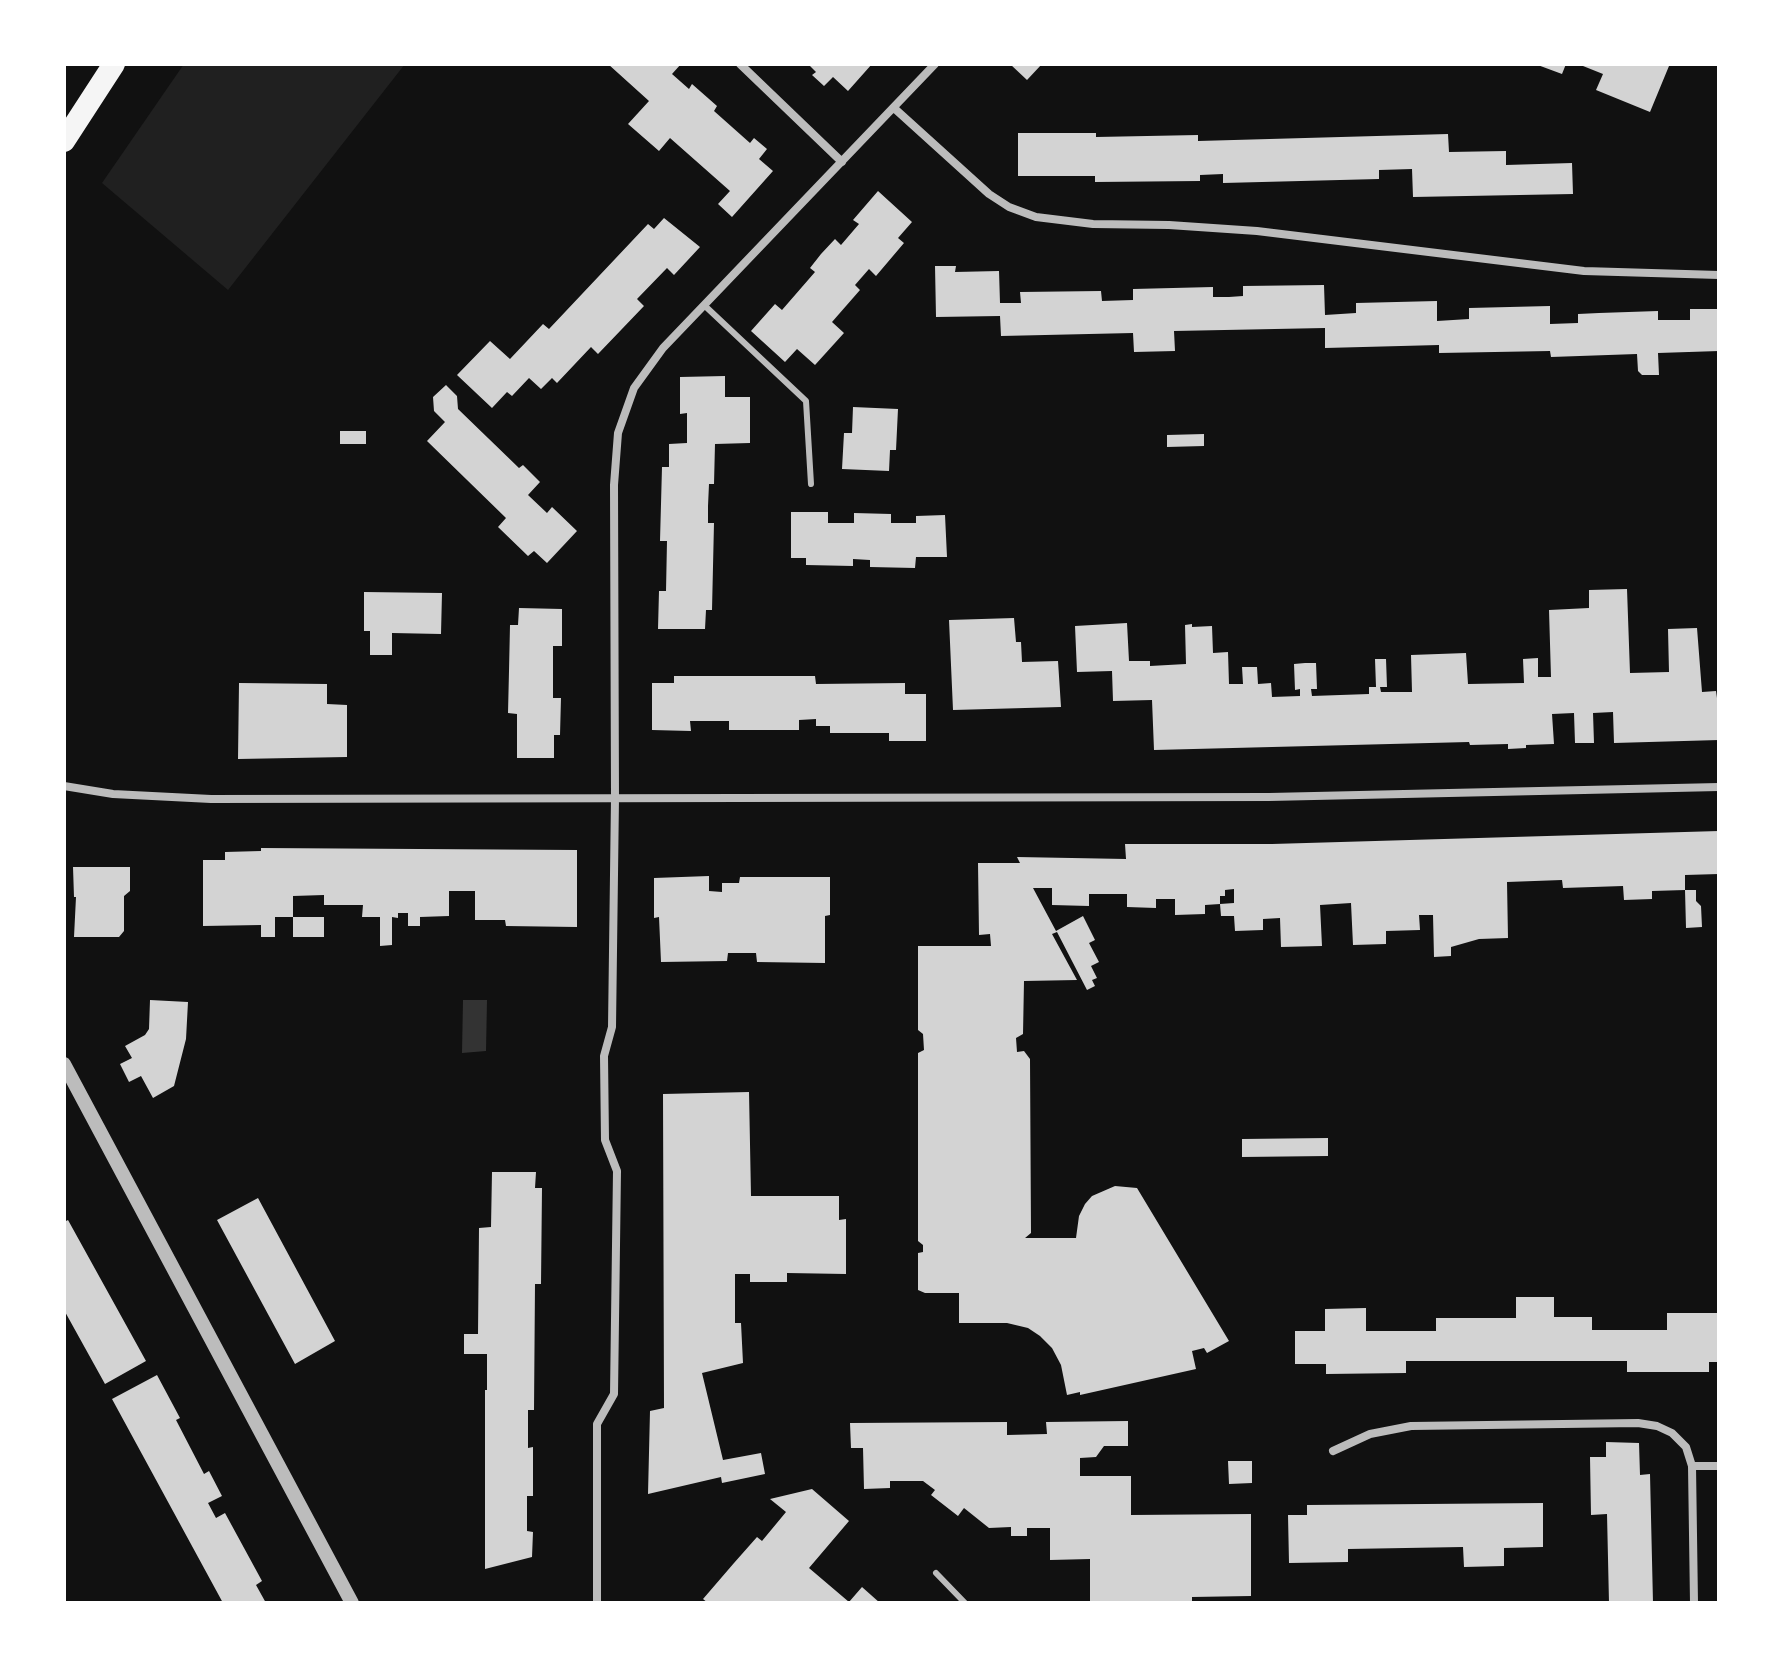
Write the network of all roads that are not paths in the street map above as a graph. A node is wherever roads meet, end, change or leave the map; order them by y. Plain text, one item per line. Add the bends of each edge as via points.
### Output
1 (114, 64) edge
2 (740, 64) edge
3 (935, 64) edge
4 (894, 108) junction
5 (64, 141) edge
6 (842, 162) junction
7 (1719, 275) edge
8 (704, 305) junction
9 (811, 484) dead end
10 (64, 786) edge
11 (1719, 787) edge
12 (615, 798) junction
13 (64, 1064) edge
14 (1333, 1451) dead end
15 (1692, 1466) junction
16 (1719, 1466) edge
17 (936, 1573) dead end
18 (352, 1603) edge
19 (597, 1603) edge
20 (965, 1603) edge
21 (1694, 1603) edge

1 - 5 highway
2 - 6 street
3 - 4 street
4 - 6 street
4 - 7 street via 989,194 1036,217 1257,231 1584,271
6 - 8 street
8 - 9 lane via 806,401
8 - 12 street via 647,368 618,433
10 - 12 street via 211,799
11 - 12 street via 1269,797
12 - 19 street via 612,1027 604,1056 605,1140 617,1171 614,1394 597,1424
13 - 18 street
14 - 15 street via 1370,1434 1411,1426 1638,1423 1672,1433 1686,1447
15 - 16 street
15 - 21 street
17 - 20 lane

